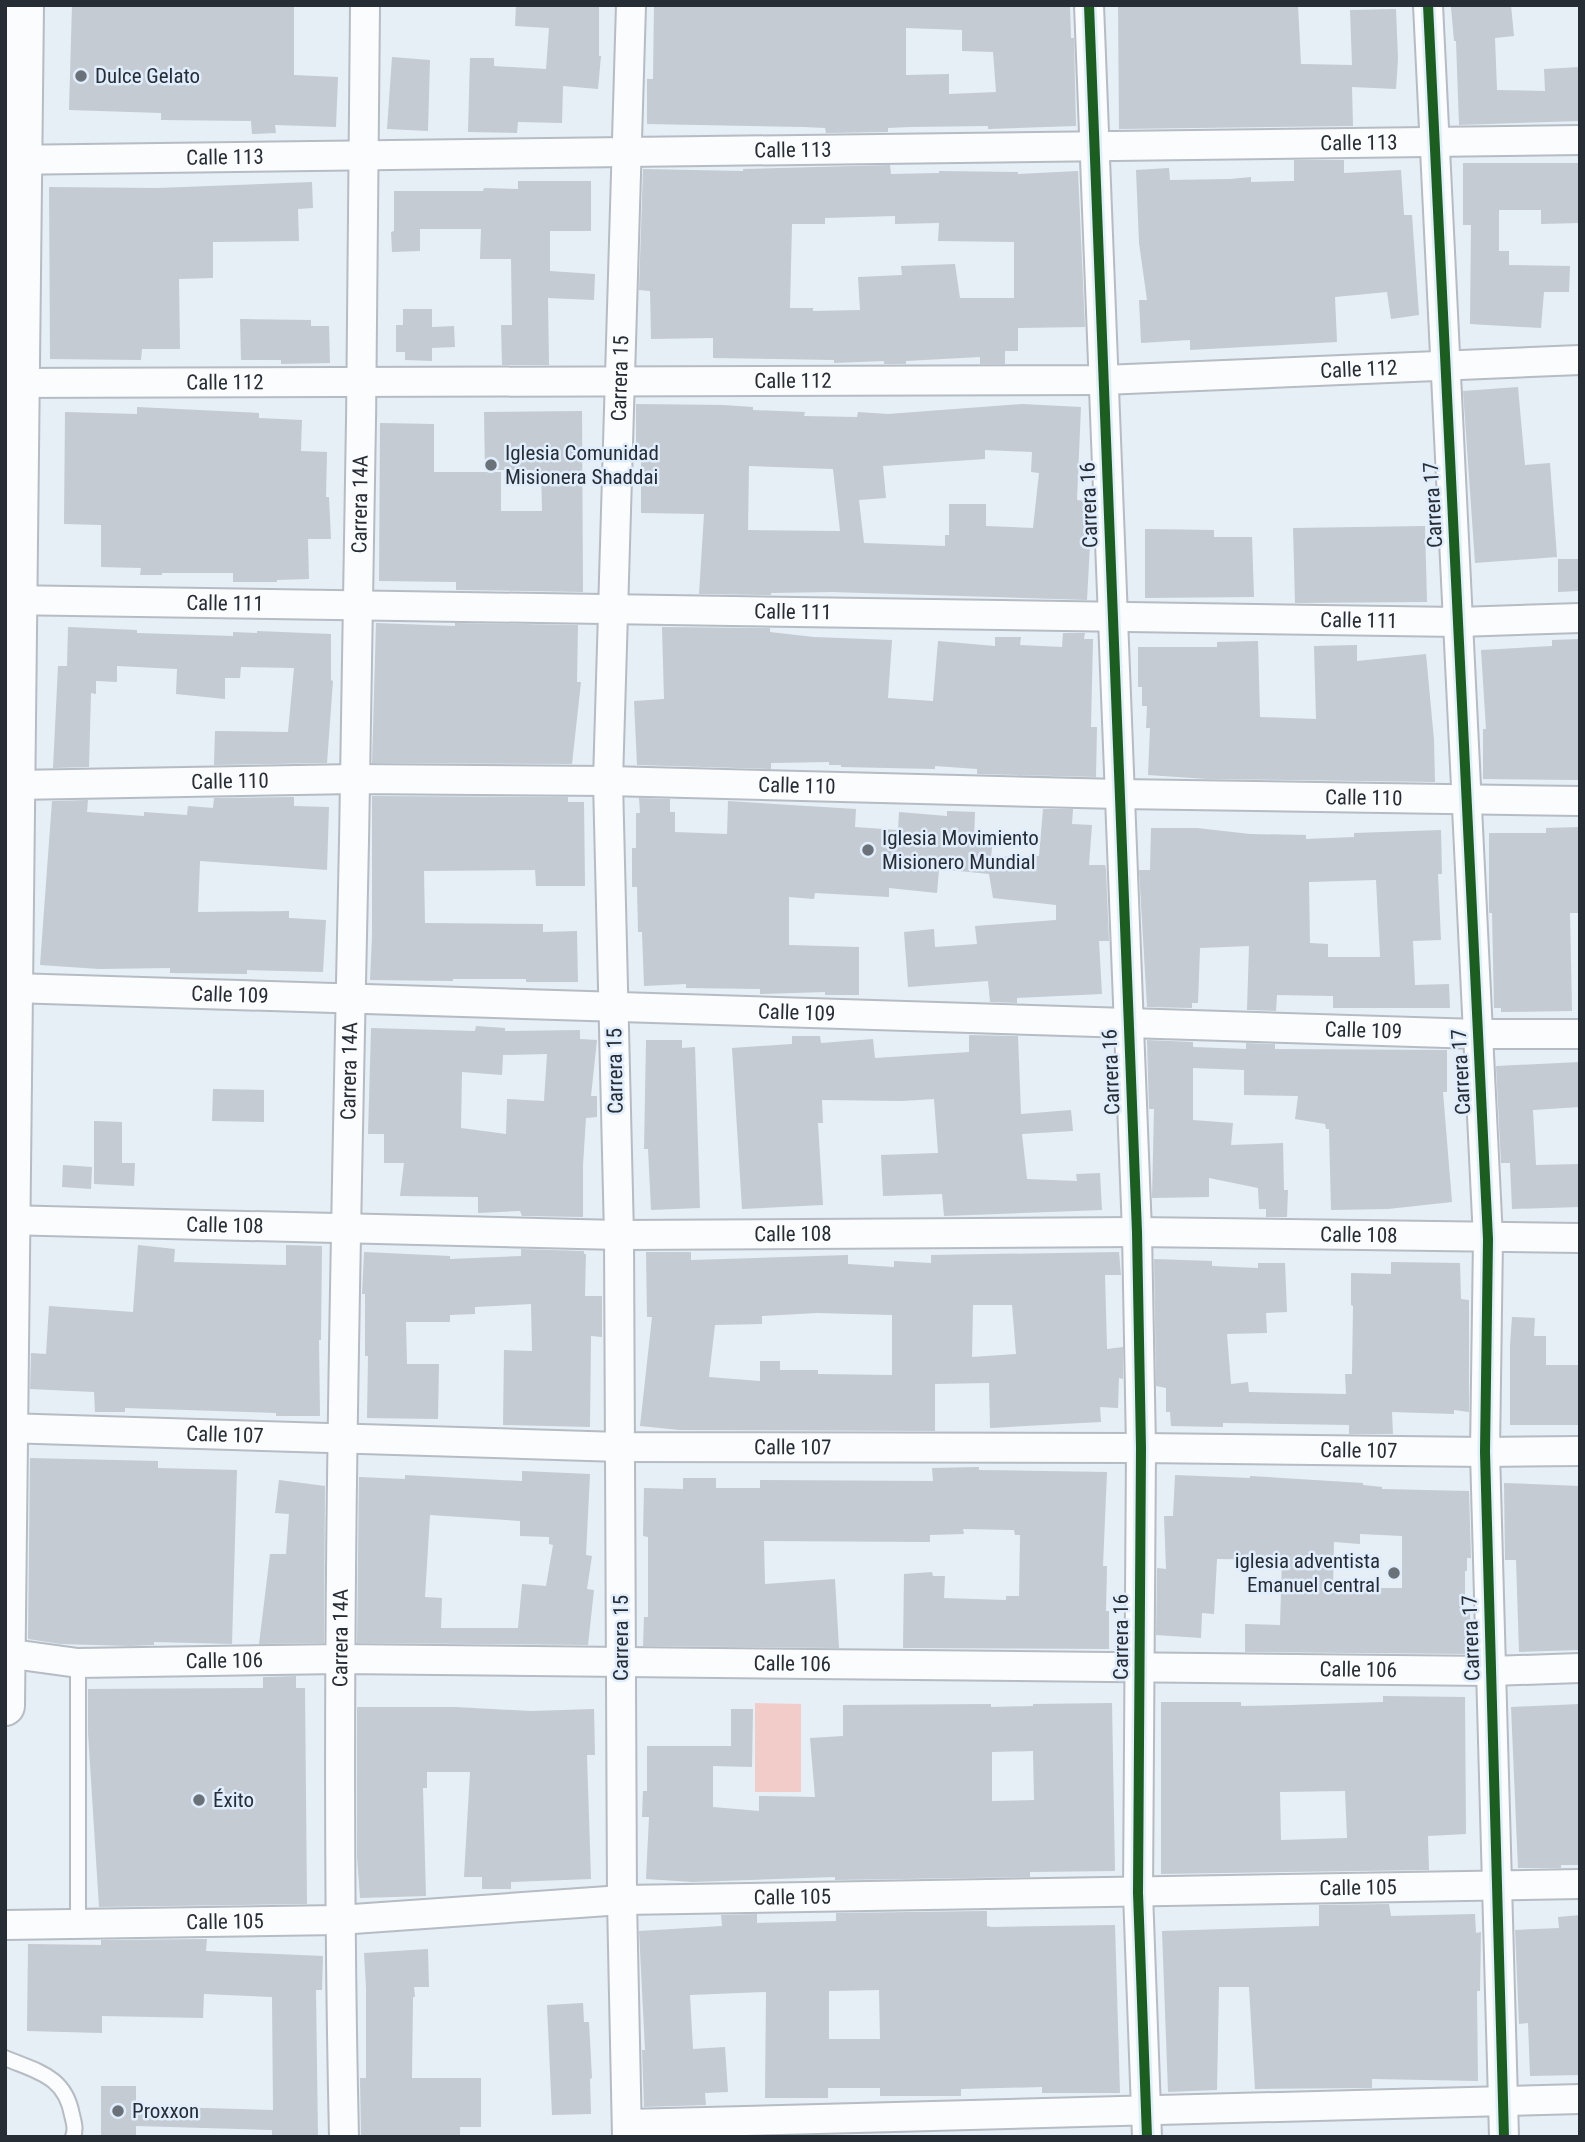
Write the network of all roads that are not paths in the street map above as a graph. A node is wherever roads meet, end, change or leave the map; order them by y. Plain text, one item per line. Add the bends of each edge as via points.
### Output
1 (23, 5) edge
2 (365, 5) edge
3 (631, 5) edge
4 (1089, 5) edge
5 (1427, 5) edge
6 (1580, 140) edge
7 (1434, 142) junction
8 (1094, 146) junction
9 (627, 152) junction
10 (364, 156) junction
11 (14, 160) edge
12 (1580, 360) edge
13 (1445, 365) junction
14 (1103, 380) junction
15 (620, 381) junction
16 (361, 382) junction
17 (12, 383) edge
18 (11, 600) edge
19 (358, 606) junction
20 (613, 609) junction
21 (1113, 617) junction
22 (1580, 618) edge
23 (1458, 622) junction
24 (355, 779) junction
25 (607, 781) junction
26 (15, 785) junction
27 (1119, 793) junction
28 (1466, 799) junction
29 (1580, 801) edge
30 (13, 988) junction
31 (350, 999) junction
32 (613, 1007) junction
33 (1129, 1023) junction
34 (1478, 1034) junction
35 (1580, 1034) edge
36 (8, 1220) edge
37 (345, 1228) junction
38 (1138, 1232) junction
39 (619, 1235) junction
40 (1580, 1238) edge
41 (1488, 1239) junction
42 (7, 1428) edge
43 (343, 1438) junction
44 (620, 1447) junction
45 (1141, 1448) junction
46 (1580, 1451) edge
47 (1485, 1452) junction
48 (6, 1653) edge
49 (341, 1659) junction
50 (621, 1662) junction
51 (78, 1663) junction
52 (1140, 1668) junction
53 (1580, 1668) edge
54 (1491, 1671) junction
55 (5, 1706) edge
56 (1580, 1884) edge
57 (1497, 1886) junction
58 (1138, 1893) junction
59 (622, 1900) junction
60 (339, 1920) junction
61 (78, 1924) junction
62 (5, 1925) edge
63 (5, 2058) edge
64 (1580, 2099) edge
65 (1503, 2102) junction
66 (1146, 2124) edge
67 (627, 2131) edge
68 (73, 2137) edge
69 (344, 2137) edge
70 (1504, 2137) edge

1 - 11 main road
2 - 10 street, Carrera 14A
3 - 9 street, Carrera 15
4 - 8 street, Carrera 16
5 - 7 street, Carrera 17
6 - 7 street, Calle 113
7 - 8 street, Calle 113
7 - 13 street, Carrera 17
8 - 9 street, Calle 113
8 - 14 street, Carrera 16
9 - 10 street, Calle 113
9 - 15 street, Carrera 15
10 - 11 street, Calle 113
10 - 16 street, Carrera 14A
11 - 17 main road
12 - 13 street, Calle 112
13 - 14 street, Calle 112
13 - 23 street, Carrera 17
14 - 15 street, Calle 112
14 - 21 street, Carrera 16
15 - 16 street, Calle 112
15 - 20 street, Carrera 15
16 - 17 street, Calle 112
16 - 19 street, Carrera 14A
17 - 18 main road
18 - 19 street, Calle 111
18 - 26 main road
19 - 20 street, Calle 111
19 - 24 street, Carrera 14A
20 - 21 street, Calle 111
20 - 25 street, Carrera 15
21 - 23 street, Calle 111
21 - 27 street, Carrera 16
22 - 23 street, Calle 111
23 - 28 street, Carrera 17
24 - 25 street, Calle 110
24 - 26 street, Calle 110
24 - 31 street, Carrera 14A
25 - 27 street, Calle 110
25 - 32 street, Carrera 15
26 - 30 main road
27 - 28 street, Calle 110
27 - 33 street, Carrera 16
28 - 29 street, Calle 110
28 - 34 street, Carrera 17
30 - 31 street, Calle 109
30 - 36 main road
31 - 32 street, Calle 109
31 - 37 street, Carrera 14A
32 - 33 street, Calle 109
32 - 39 street, Carrera 15
33 - 34 street, Calle 109
33 - 38 street, Carrera 16
34 - 35 street, Calle 109
34 - 41 street, Carrera 17
36 - 37 street, Calle 108
36 - 42 main road
37 - 39 street, Calle 108
37 - 43 street, Carrera 14A
38 - 39 street, Calle 108
38 - 41 street, Calle 108
38 - 45 street, Carrera 16
39 - 44 street, Carrera 15
40 - 41 street, Calle 108
41 - 47 street, Carrera 17
42 - 43 street, Calle 107
42 - 48 main road
43 - 44 street, Calle 107
43 - 49 street, Carrera 14A
44 - 45 street, Calle 107
44 - 50 street, Carrera 15
45 - 47 street, Calle 107
45 - 52 street, Carrera 16
46 - 47 street, Calle 107
47 - 54 street, Carrera 17
48 - 51 street, Calle 106
48 - 55 main road
49 - 50 street, Calle 106
49 - 51 street, Calle 106
49 - 60 street, Carrera 14A
50 - 52 street, Calle 106
50 - 59 street, Carrera 15
51 - 61 lane
52 - 54 street, Calle 106
52 - 58 street, Carrera 16
53 - 54 street, Calle 106
54 - 57 street, Carrera 17
56 - 57 street, Calle 105
57 - 58 street, Calle 105
57 - 65 street, Carrera 17
58 - 59 street, Calle 105
58 - 66 street, Carrera 16
59 - 60 street, Calle 105
59 - 67 street, Carrera 15
60 - 61 street, Calle 105
60 - 69 street, Carrera 14A
61 - 62 street, Calle 105
63 - 68 lane via 51,2077 69,2098
64 - 65 street
65 - 66 street
65 - 70 street, Carrera 17
66 - 67 street

